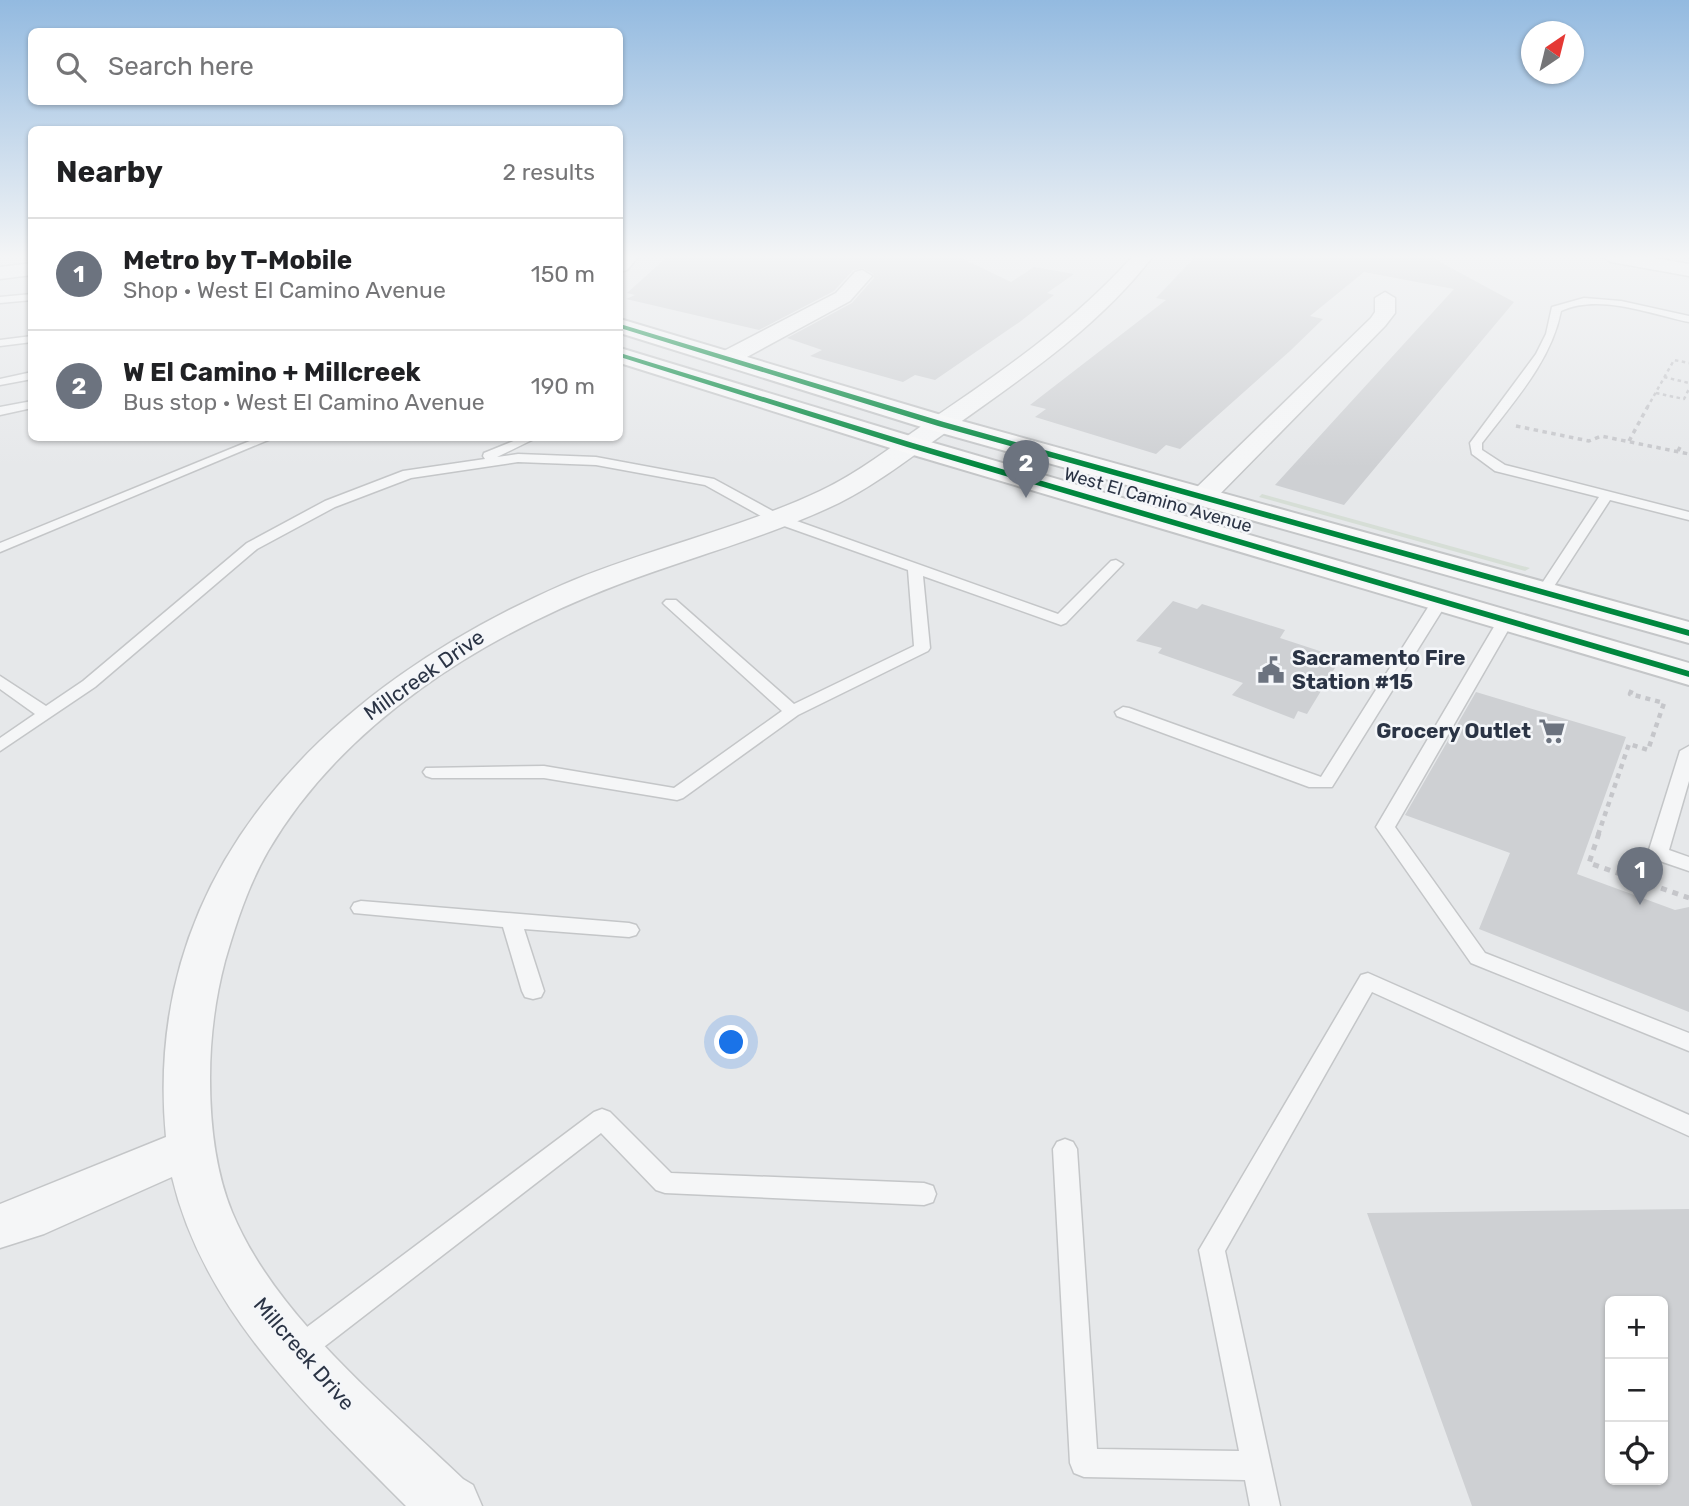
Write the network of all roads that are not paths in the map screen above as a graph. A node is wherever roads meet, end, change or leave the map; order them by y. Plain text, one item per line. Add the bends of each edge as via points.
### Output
1 (788, 326) edge
2 (1076, 326) edge
3 (1374, 326) edge
4 (1553, 326) edge
5 (623, 327) edge
6 (28, 340) edge
7 (0, 343) edge
8 (623, 356) edge
9 (726, 359) junction
10 (28, 376) edge
11 (0, 382) edge
12 (28, 405) edge
13 (0, 411) edge
14 (926, 435) junction
15 (260, 441) edge
16 (523, 441) edge
17 (470, 465) junction
18 (1203, 496) junction
19 (1606, 496) junction
20 (1689, 516) edge
21 (775, 518) junction
22 (0, 548) edge
23 (1116, 564) dead end
24 (915, 568) junction
25 (1544, 591) junction
26 (1440, 601) junction
27 (671, 603) dead end
28 (1506, 620) junction
29 (1689, 633) edge
30 (1689, 674) edge
31 (0, 681) edge
32 (792, 711) junction
33 (1123, 712) dead end
34 (46, 714) junction
35 (0, 746) edge
36 (1689, 751) edge
37 (432, 772) dead end
38 (1689, 864) edge
39 (361, 908) dead end
40 (511, 921) junction
41 (629, 930) dead end
42 (533, 991) dead end
43 (1689, 1042) edge
44 (1689, 1126) edge
45 (192, 1147) junction
46 (1065, 1149) dead end
47 (924, 1194) dead end
48 (0, 1226) edge
49 (297, 1351) junction
50 (1256, 1466) junction
51 (452, 1506) edge
52 (1265, 1506) edge

1 - 9 street
2 - 14 street, Millcreek Drive
3 - 18 street
4 - 19 lane via 1541,355 1476,443 1476,451 1513,472
5 - 9 main road, West El Camino Avenue
6 - 7 lane
8 - 14 main road, West El Camino Avenue
9 - 14 main road, West El Camino Avenue
10 - 11 lane
12 - 13 lane
14 - 18 main road, West El Camino Avenue
14 - 21 street, Millcreek Drive via 831,496
14 - 26 main road, West El Camino Avenue
15 - 22 lane
16 - 17 lane
17 - 21 lane via 518,458 596,461 709,482
17 - 34 lane via 408,474 330,504 252,545 89,684
18 - 25 main road, West El Camino Avenue
19 - 20 lane
19 - 25 lane
21 - 24 lane
21 - 45 street, Millcreek Drive via 581,588 484,632 394,691 313,765 247,856 221,908 202,965 190,1025 186,1090
23 - 24 lane via 1060,620
24 - 32 lane via 922,648
25 - 29 main road, West El Camino Avenue
26 - 28 main road, West El Camino Avenue
26 - 33 lane via 1326,783 1315,783
27 - 32 lane
28 - 30 main road, West El Camino Avenue
28 - 43 lane via 1385,827 1478,958
31 - 34 lane
32 - 37 lane via 677,794 544,772
34 - 35 lane
36 - 38 lane via 1658,853
39 - 40 lane
40 - 41 lane
40 - 42 lane
44 - 50 lane via 1368,981 1212,1250
45 - 48 street
45 - 49 street, Millcreek Drive via 204,1204 217,1236 251,1292
46 - 50 lane via 1084,1463
47 - 49 lane via 665,1183 602,1119
49 - 51 street, Millcreek Drive
50 - 52 lane

